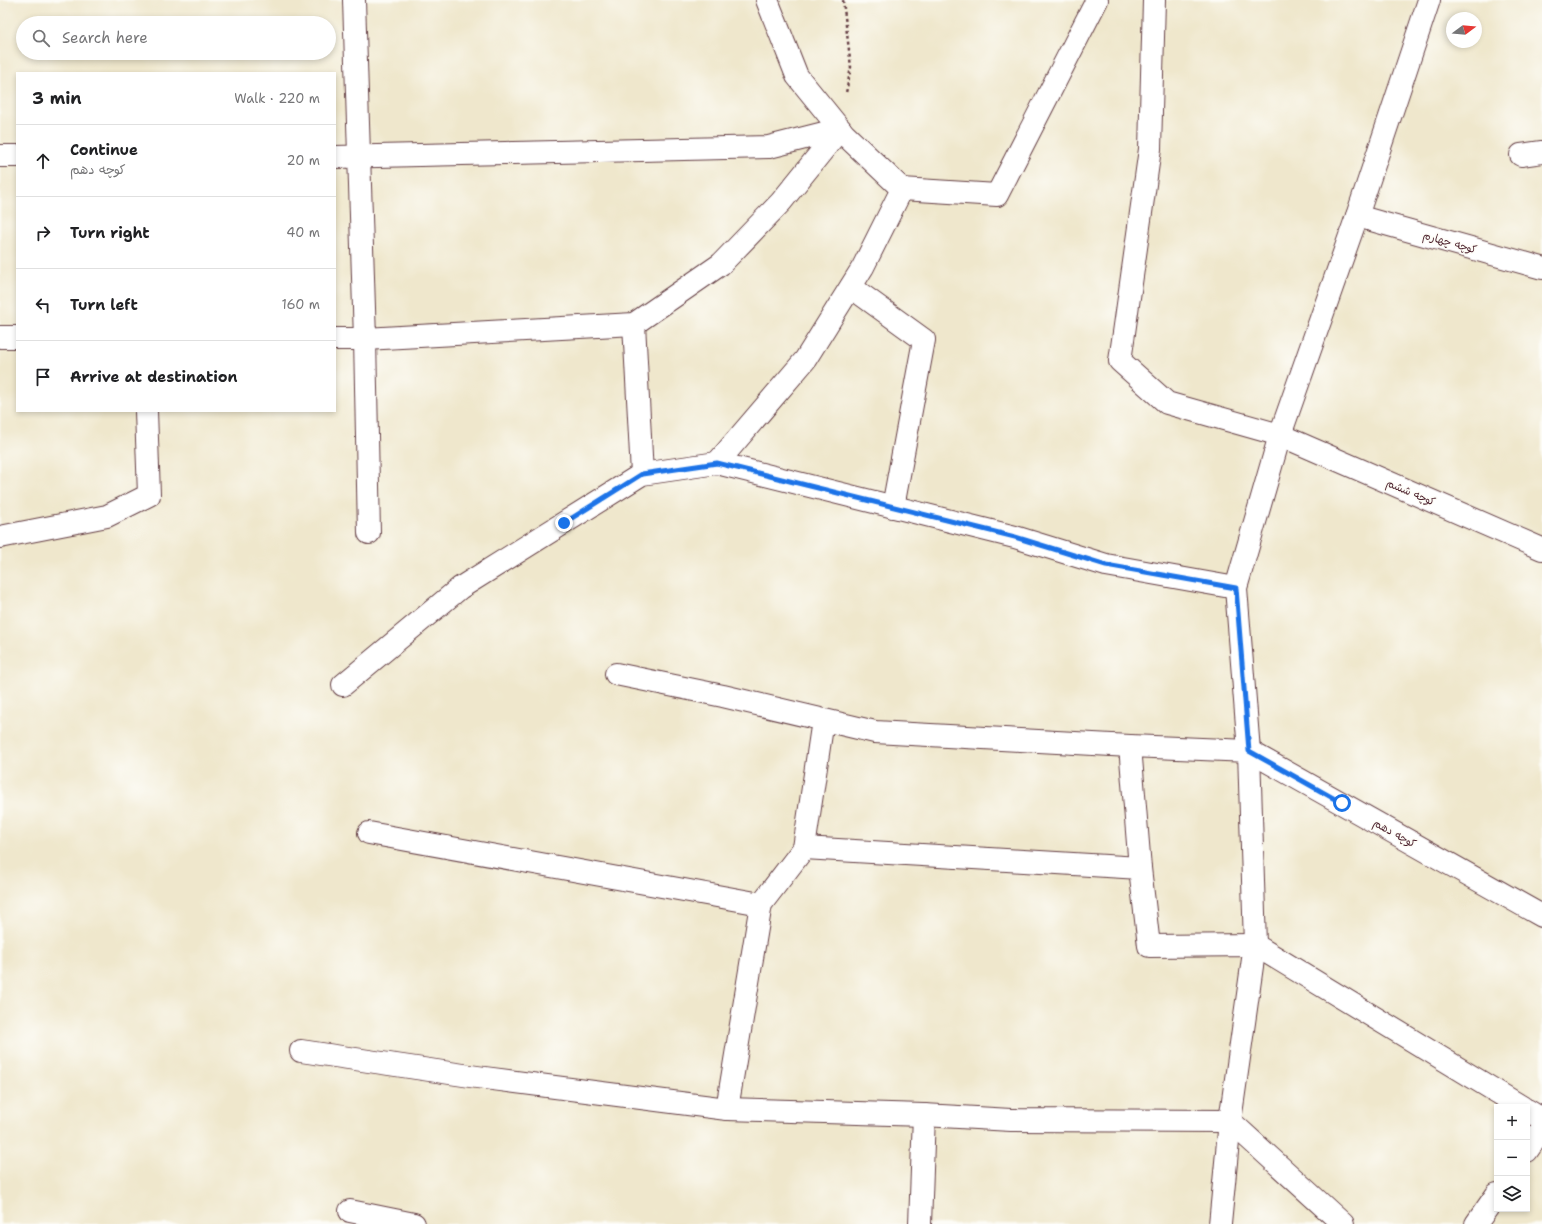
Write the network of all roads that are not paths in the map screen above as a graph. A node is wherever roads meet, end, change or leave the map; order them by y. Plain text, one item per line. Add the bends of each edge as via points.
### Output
1 (354, 0) edge
2 (767, 0) edge
3 (1098, 0) edge
4 (1154, 0) edge
5 (1428, 0) edge
6 (840, 129) junction
7 (0, 156) edge
8 (16, 156) edge
9 (336, 157) edge
10 (359, 157) junction
11 (902, 189) junction
12 (1358, 216) junction
13 (1542, 268) edge
14 (850, 287) junction
15 (634, 324) junction
16 (0, 337) edge
17 (16, 337) edge
18 (336, 339) edge
19 (365, 339) junction
20 (146, 412) edge
21 (1280, 435) junction
22 (717, 463) junction
23 (642, 474) junction
24 (893, 507) junction
25 (369, 533) dead end
26 (0, 537) edge
27 (1542, 549) edge
28 (1236, 588) junction
29 (616, 674) dead end
30 (343, 686) dead end
31 (823, 720) junction
32 (1130, 746) junction
33 (1249, 751) junction
34 (369, 833) dead end
35 (804, 848) junction
36 (1140, 868) junction
37 (761, 904) junction
38 (1542, 916) edge
39 (1255, 945) junction
40 (301, 1051) dead end
41 (1517, 1104) edge
42 (727, 1109) junction
43 (1530, 1112) edge
44 (924, 1115) junction
45 (1542, 1119) edge
46 (1230, 1121) junction
47 (1542, 1129) edge
48 (1530, 1147) edge
49 (1494, 1198) edge
50 (350, 1210) dead end
51 (414, 1224) edge
52 (920, 1224) edge
53 (1220, 1224) edge
54 (1343, 1224) edge
55 (1476, 1224) edge

1 - 10 street
2 - 6 street via 797,76
3 - 11 street via 997,195
4 - 21 street, کوچه ششم via 1150,149 1120,361 1167,403
5 - 12 street
6 - 10 street via 769,147
6 - 11 street
6 - 15 street via 781,202 721,264
7 - 8 street
9 - 10 street
10 - 19 street
11 - 14 street via 863,267
12 - 13 street, کوچه چهارم
12 - 21 street
14 - 22 street via 805,360
14 - 24 street via 924,340
15 - 19 street
15 - 23 street
16 - 17 street
18 - 19 street
19 - 25 street
20 - 26 street via 149,495 107,516
21 - 27 street, کوچه ششم
21 - 28 street
22 - 23 street
22 - 24 street
23 - 30 street via 460,588
24 - 28 street via 1015,537 1106,565
28 - 33 street
29 - 31 street
31 - 32 street via 875,732
31 - 35 street
32 - 33 street
32 - 36 street
33 - 38 street, کوچه دهم
33 - 39 street
34 - 37 street
35 - 36 street
35 - 37 street
36 - 39 street via 1149,946
37 - 42 street
39 - 41 street
39 - 46 street
40 - 42 street via 477,1077
42 - 44 street
43 - 45 street
44 - 46 street via 1011,1120
44 - 52 street
46 - 53 street
46 - 54 street
47 - 48 street
49 - 55 street
50 - 51 street

